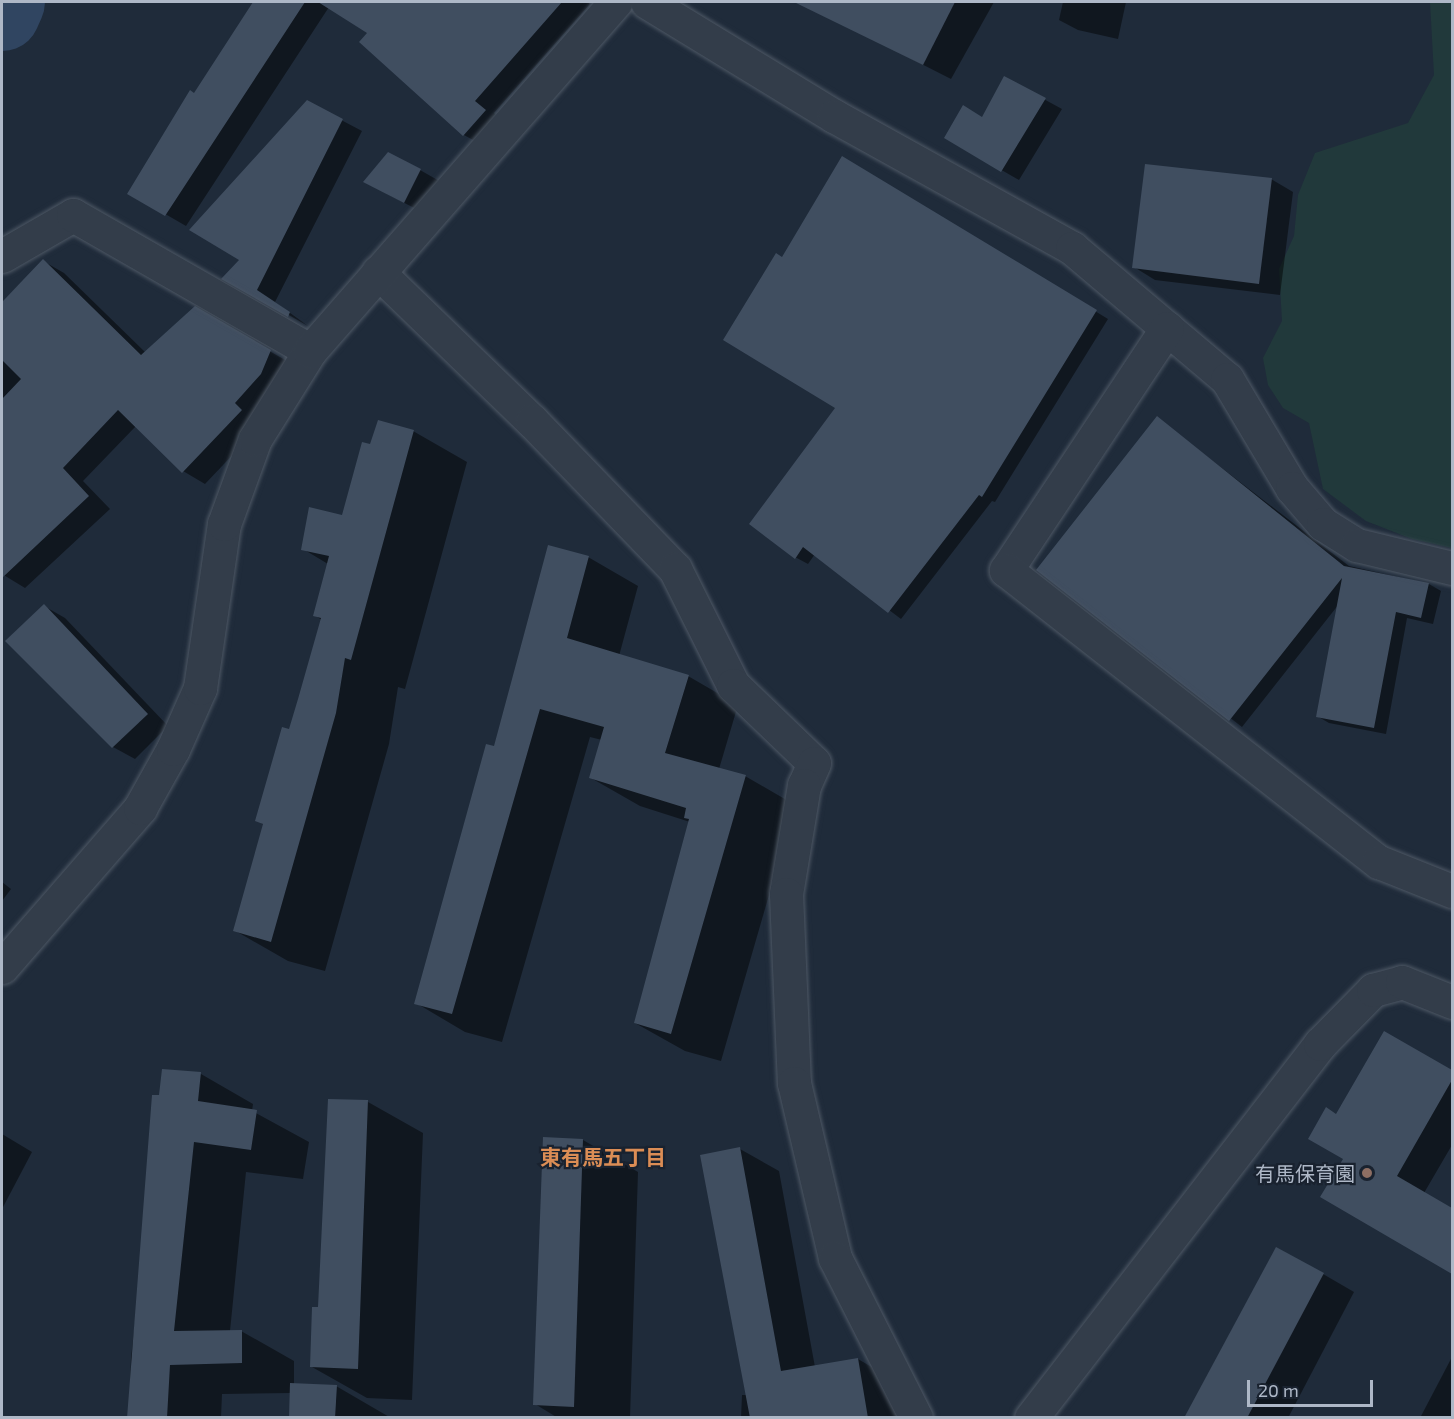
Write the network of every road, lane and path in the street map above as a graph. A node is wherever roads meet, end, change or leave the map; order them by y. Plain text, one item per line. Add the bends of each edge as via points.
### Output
1 (623, 2) edge
2 (2, 256) edge
3 (378, 272) junction
4 (1167, 328) junction
5 (310, 351) junction
6 (1452, 568) edge
7 (1452, 891) edge
8 (2, 967) edge
9 (1452, 1002) edge
10 (916, 1418) edge
11 (1031, 1418) edge

1 - 3 street
1 - 4 street via 1071,248
2 - 5 street via 73,215
3 - 5 street
3 - 10 street via 532,421 675,569 733,685 814,763 804,785 786,894 794,1083 835,1258
4 - 6 street via 1227,379 1292,488 1323,524 1357,545
4 - 7 street via 1006,570 1379,862
5 - 8 street via 255,439 224,524 200,688 173,749 140,808
9 - 11 street via 1402,982 1373,990 1320,1044

